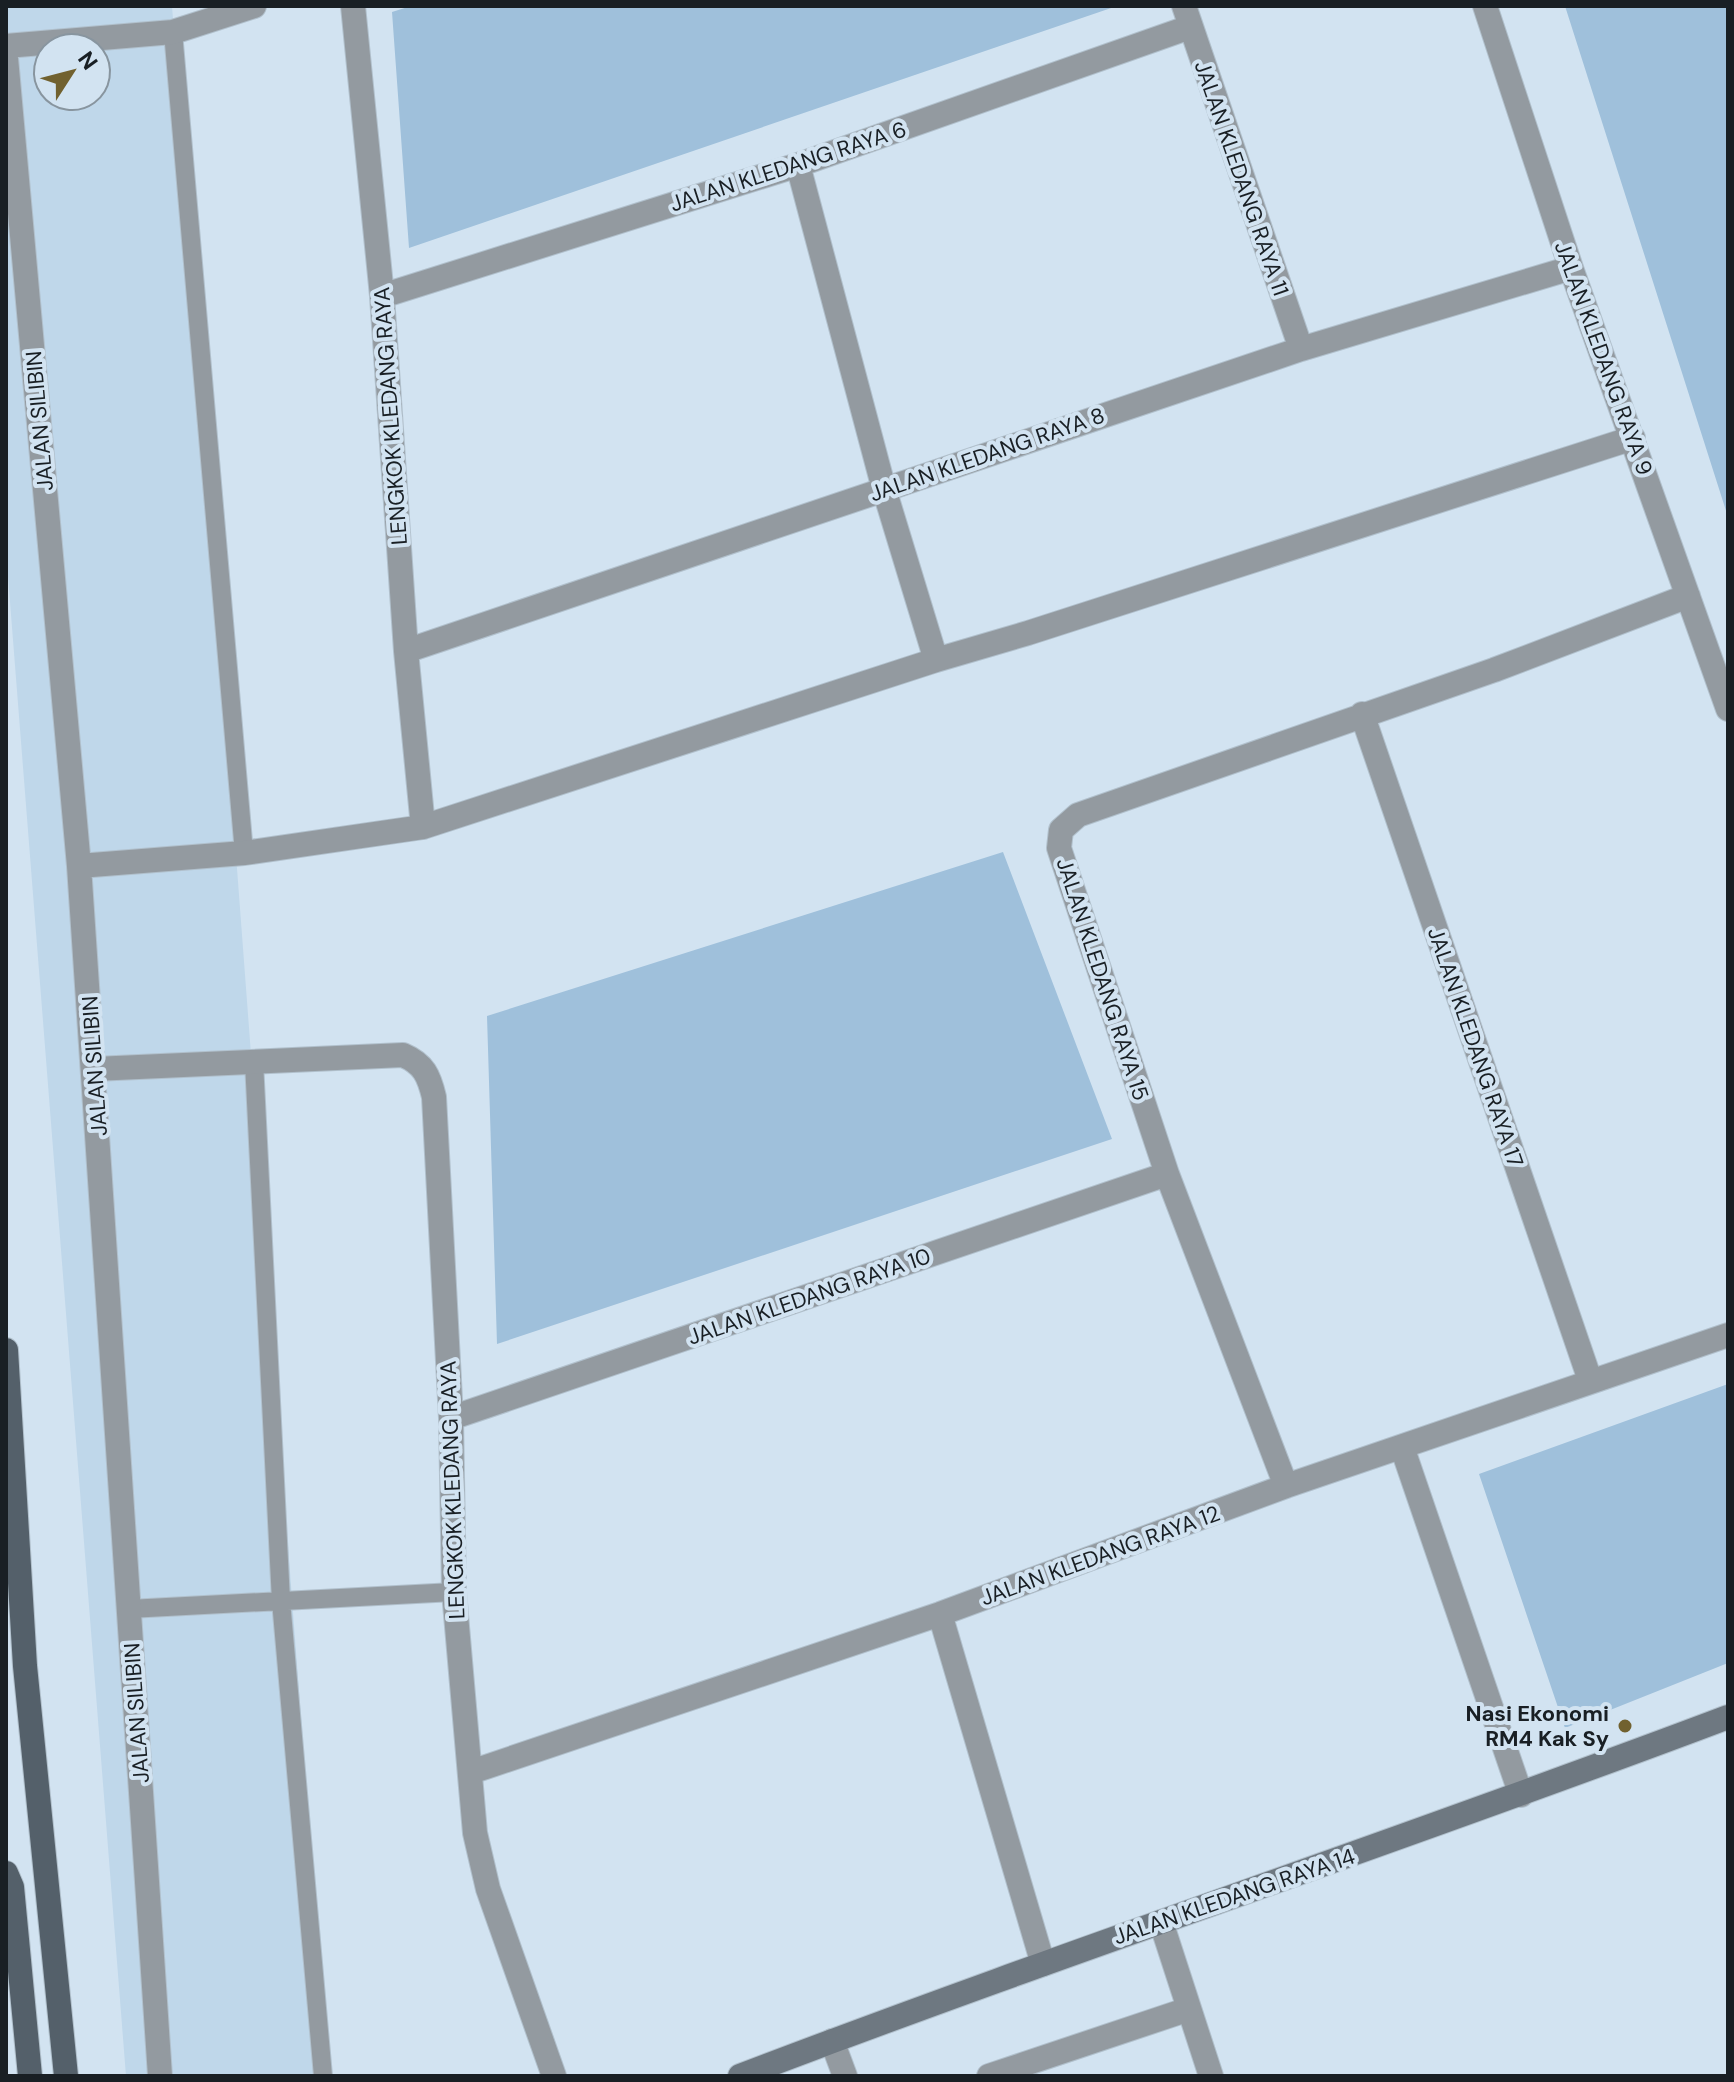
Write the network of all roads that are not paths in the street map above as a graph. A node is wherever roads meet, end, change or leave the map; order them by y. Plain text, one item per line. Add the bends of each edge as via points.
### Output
1 (254, 6) edge
2 (353, 6) edge
3 (1485, 6) edge
4 (1187, 16) edge
5 (173, 32) junction
6 (6, 46) edge
7 (6, 58) edge
8 (798, 165) junction
9 (1571, 268) junction
10 (382, 296) junction
11 (1301, 349) junction
12 (1633, 438) junction
13 (884, 489) junction
14 (1688, 596) junction
15 (406, 651) junction
16 (936, 660) junction
17 (1728, 709) edge
18 (1362, 714) junction
19 (423, 827) junction
20 (244, 853) junction
21 (79, 866) junction
22 (254, 1062) junction
23 (94, 1069) junction
24 (1167, 1174) junction
25 (1728, 1335) edge
26 (6, 1350) edge
27 (1590, 1380) junction
28 (451, 1418) junction
29 (1402, 1447) junction
30 (1286, 1486) junction
31 (454, 1592) junction
32 (281, 1601) junction
33 (129, 1609) junction
34 (940, 1614) junction
35 (1728, 1717) edge
36 (471, 1772) junction
37 (1521, 1795) junction
38 (6, 1873) edge
39 (1161, 1922) junction
40 (1043, 1964) junction
41 (1189, 2009) junction
42 (832, 2041) junction
43 (1029, 2070) edge
44 (30, 2076) edge
45 (66, 2076) edge
46 (160, 2076) edge
47 (323, 2076) edge
48 (554, 2076) edge
49 (740, 2076) edge
50 (845, 2076) edge
51 (989, 2076) edge
52 (1211, 2076) edge

1 - 5 street
2 - 10 street, LENGKOK KLEDANG RAYA
3 - 9 street, JALAN KLEDANG RAYA 9
4 - 8 street, JALAN KLEDANG RAYA 6
4 - 11 street, JALAN KLEDANG RAYA 11
5 - 6 street
5 - 20 lane
7 - 21 street, JALAN SILIBIN
8 - 10 street, JALAN KLEDANG RAYA 6
8 - 13 street
9 - 11 street, JALAN KLEDANG RAYA 8
9 - 12 street, JALAN KLEDANG RAYA 9
10 - 15 street, LENGKOK KLEDANG RAYA
11 - 13 street, JALAN KLEDANG RAYA 8
12 - 14 street, JALAN KLEDANG RAYA 9
12 - 16 street
13 - 15 street, JALAN KLEDANG RAYA 8
13 - 16 street
14 - 17 street, JALAN KLEDANG RAYA 9
14 - 18 street, JALAN KLEDANG RAYA 15
15 - 19 street, LENGKOK KLEDANG RAYA
16 - 19 street
18 - 24 street, JALAN KLEDANG RAYA 15 via 1078,815 1061,830 1059,848
18 - 27 street, JALAN KLEDANG RAYA 17
19 - 20 street
20 - 21 street
21 - 23 street, JALAN SILIBIN
22 - 23 street, LENGKOK KLEDANG RAYA
22 - 28 street, LENGKOK KLEDANG RAYA via 403,1055 418,1061 428,1075 434,1097
22 - 32 lane
23 - 33 street, JALAN SILIBIN
24 - 28 street, JALAN KLEDANG RAYA 10
24 - 30 street, JALAN KLEDANG RAYA 15
25 - 27 street, JALAN KLEDANG RAYA 12
26 - 45 main road via 25,1666
27 - 29 street, JALAN KLEDANG RAYA 12
28 - 31 street, LENGKOK KLEDANG RAYA
29 - 30 street, JALAN KLEDANG RAYA 12
29 - 37 street
30 - 34 street, JALAN KLEDANG RAYA 12
31 - 32 lane
31 - 36 street, LENGKOK KLEDANG RAYA
32 - 33 lane
32 - 47 lane
33 - 46 street, JALAN SILIBIN
34 - 36 street, JALAN KLEDANG RAYA 12
34 - 40 street
35 - 37 street, JALAN KLEDANG RAYA 14
36 - 48 street, LENGKOK KLEDANG RAYA via 475,1833 488,1889
37 - 39 street, JALAN KLEDANG RAYA 14
38 - 44 main road via 12,1887
39 - 40 street, JALAN KLEDANG RAYA 14
39 - 41 street
40 - 42 street, JALAN KLEDANG RAYA 14
41 - 43 street
41 - 52 street
42 - 49 street, JALAN KLEDANG RAYA 14
42 - 50 street
43 - 51 street

